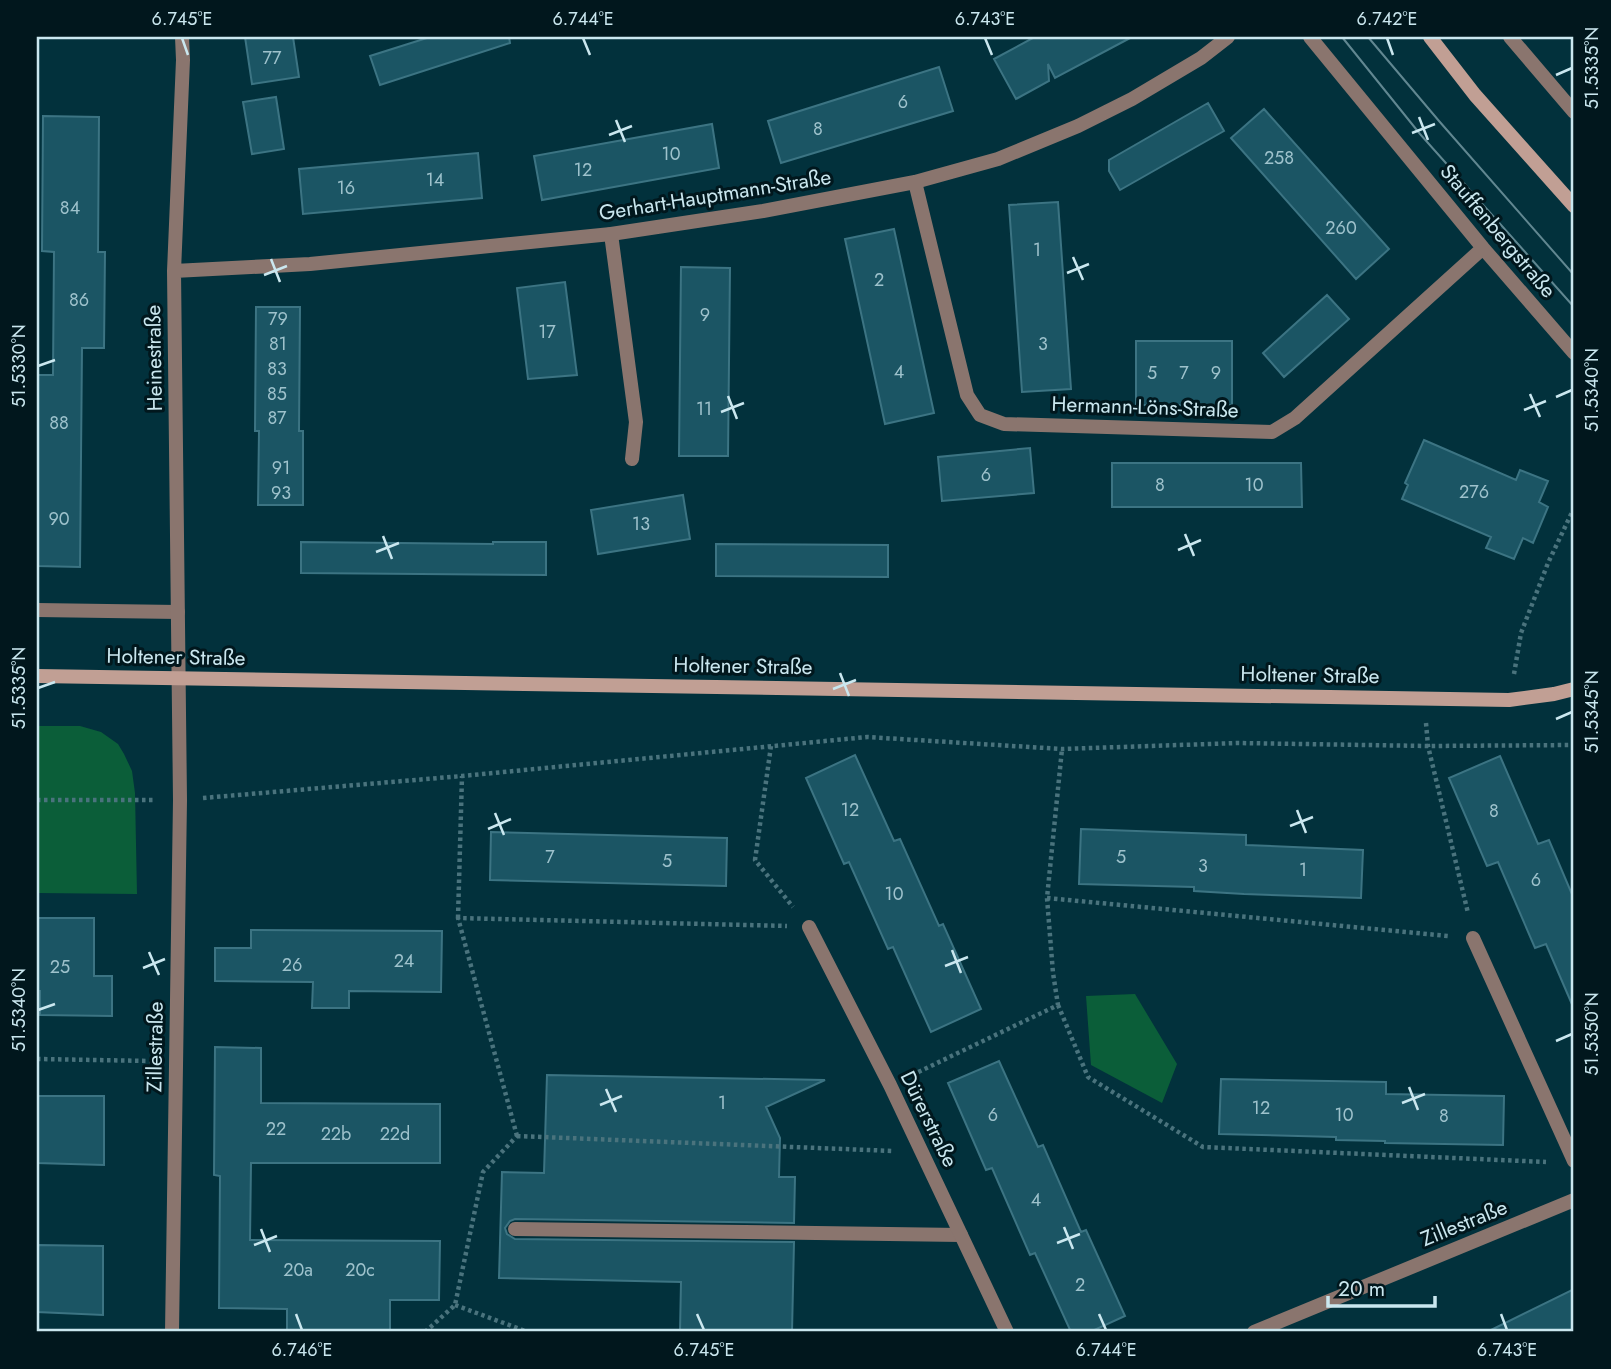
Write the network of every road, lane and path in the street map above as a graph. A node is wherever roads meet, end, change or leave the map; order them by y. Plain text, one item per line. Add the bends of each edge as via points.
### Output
1 (182, 37) edge
2 (1228, 37) edge
3 (1310, 37) edge
4 (1430, 37) edge
5 (1510, 37) edge
6 (1574, 112) edge
7 (915, 182) junction
8 (1574, 206) edge
9 (611, 234) junction
10 (1483, 248) junction
11 (174, 271) junction
12 (1574, 353) edge
13 (632, 459) dead end
14 (1574, 508) edge
15 (37, 610) edge
16 (178, 612) junction
17 (37, 676) edge
18 (179, 678) junction
19 (1574, 689) edge
20 (1424, 698) junction
21 (1509, 700) junction
22 (1574, 745) edge
23 (771, 746) junction
24 (1428, 746) junction
25 (1062, 749) junction
26 (462, 776) junction
27 (37, 800) edge
28 (180, 800) junction
29 (1047, 898) junction
30 (458, 918) junction
31 (809, 927) junction
32 (1473, 938) junction
33 (1058, 1005) junction
34 (37, 1059) edge
35 (176, 1061) junction
36 (890, 1086) junction
37 (517, 1136) junction
38 (922, 1152) junction
39 (1574, 1161) edge
40 (1547, 1162) dead end
41 (1574, 1200) edge
42 (515, 1228) dead end
43 (961, 1235) junction
44 (455, 1305) junction
45 (172, 1332) edge
46 (425, 1332) edge
47 (528, 1332) edge
48 (1007, 1332) edge
49 (1255, 1332) edge

1 - 11 street, Heinestraße
2 - 7 street, Gerhart-Hauptmann-Straße via 1201,58 1079,126 998,159
3 - 10 street, Stauffenbergstraße
4 - 8 street
5 - 6 street
7 - 9 street, Gerhart-Hauptmann-Straße
7 - 10 street, Hermann-Löns-Straße via 967,396 980,415 1004,424 1272,432 1296,418
9 - 11 street, Gerhart-Hauptmann-Straße via 310,264
9 - 13 street via 636,422
10 - 12 street, Stauffenbergstraße
11 - 16 street, Heinestraße
14 - 21 path via 1521,633
15 - 16 street
16 - 18 street, Heinestraße
17 - 18 street, Holtener Straße
18 - 20 street, Holtener Straße
18 - 28 street, Zillestraße
19 - 21 street, Holtener Straße
20 - 21 street, Holtener Straße
20 - 24 path
22 - 24 path
23 - 25 path via 867,737
23 - 26 path
23 - 31 path via 755,860
24 - 25 path via 1238,743
24 - 32 path
25 - 29 path
26 - 28 path
26 - 30 path
27 - 28 path
28 - 35 street, Zillestraße
29 - 32 path
29 - 33 path
30 - 31 path
30 - 37 path
31 - 36 street, Dürerstraße
32 - 39 street
33 - 36 path
33 - 40 path via 1088,1077 1203,1147
34 - 35 path
35 - 45 street, Zillestraße
36 - 38 street, Dürerstraße
37 - 38 path
37 - 44 path via 483,1172
38 - 43 street, Dürerstraße
41 - 49 street, Zillestraße
42 - 43 street
43 - 48 street, Dürerstraße
44 - 46 path
44 - 47 path

